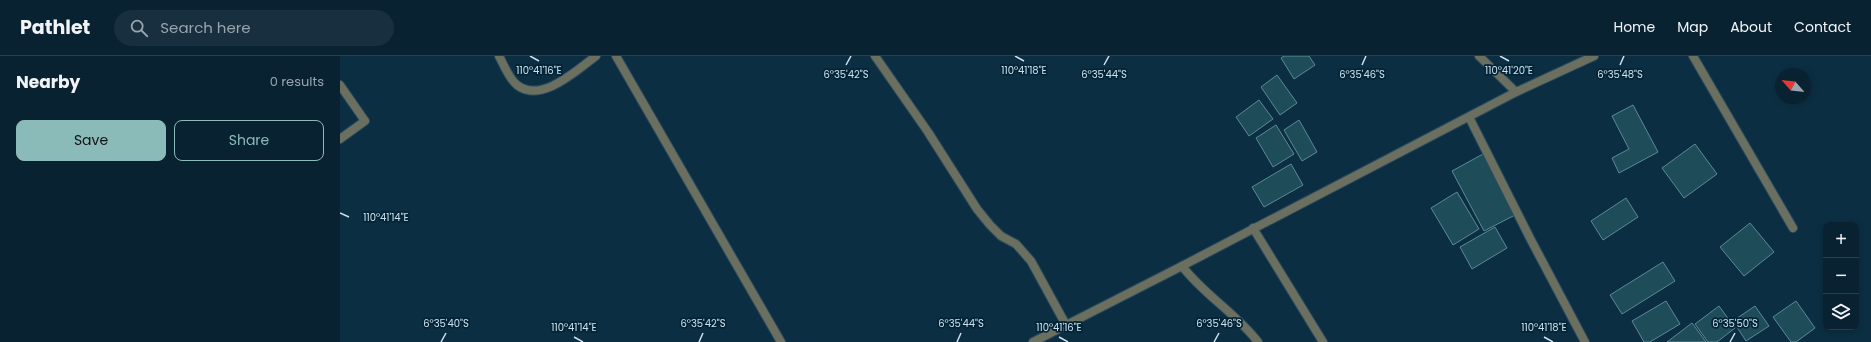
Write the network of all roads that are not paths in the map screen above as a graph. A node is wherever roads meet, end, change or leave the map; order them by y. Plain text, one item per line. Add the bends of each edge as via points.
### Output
1 (499, 56) edge
2 (596, 56) edge
3 (616, 56) edge
4 (875, 56) edge
5 (1479, 56) edge
6 (1594, 56) edge
7 (1693, 56) edge
8 (340, 85) edge
9 (1516, 92) junction
10 (1469, 117) junction
11 (340, 139) edge
12 (1253, 228) junction
13 (1793, 228) dead end
14 (1182, 266) junction
15 (1066, 325) junction
16 (781, 342) edge
17 (1033, 342) edge
18 (1258, 342) edge
19 (1323, 342) edge
20 (1585, 342) edge

1 - 2 street via 516,85 538,92 571,75
3 - 16 street
4 - 15 street via 977,209 990,226 1021,248 1031,261
5 - 9 street
6 - 9 street
7 - 13 street
8 - 11 street via 365,121
9 - 10 street
10 - 12 street
10 - 20 street
12 - 14 street
12 - 19 street
14 - 15 street
14 - 18 street via 1194,282 1240,322
15 - 17 street

